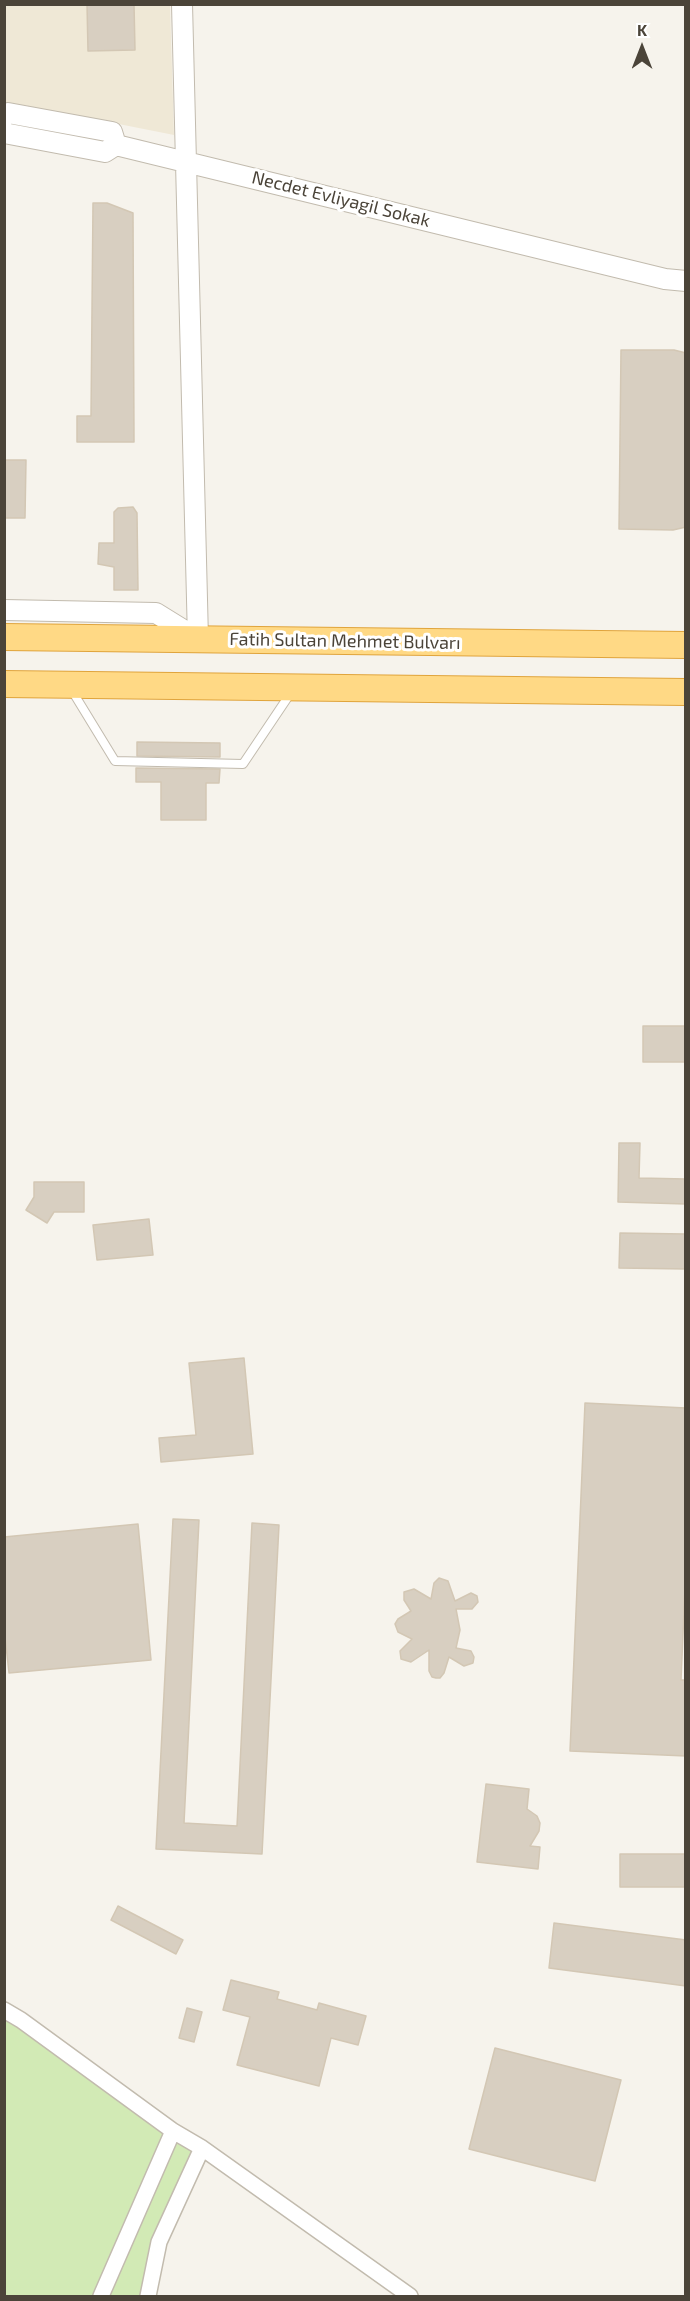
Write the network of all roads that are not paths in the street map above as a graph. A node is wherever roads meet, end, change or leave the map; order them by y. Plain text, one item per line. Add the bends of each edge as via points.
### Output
1 (182, 4) edge
2 (4, 117) edge
3 (4, 132) edge
4 (116, 145) junction
5 (186, 160) junction
6 (686, 281) edge
7 (4, 610) edge
8 (4, 637) edge
9 (198, 639) junction
10 (686, 645) edge
11 (4, 684) edge
12 (69, 685) junction
13 (295, 687) junction
14 (686, 692) edge
15 (4, 2010) edge
16 (173, 2131) junction
17 (202, 2148) junction
18 (101, 2296) edge
19 (148, 2296) edge
20 (410, 2296) edge

1 - 5 street
2 - 4 street, Necdet Evliyagil Sokak via 8,113 112,132
3 - 4 street via 105,152
4 - 5 street, Necdet Evliyagil Sokak
5 - 6 street, Necdet Evliyagil Sokak
5 - 9 street
7 - 9 street via 156,613
8 - 9 highway, Fatih Sultan Mehmet Bulvarı
9 - 10 highway, Fatih Sultan Mehmet Bulvarı
11 - 12 highway
12 - 13 highway
12 - 13 lane via 115,761 243,764
13 - 14 highway
15 - 16 street
16 - 17 street
16 - 18 street
17 - 19 street via 159,2242
17 - 20 street

